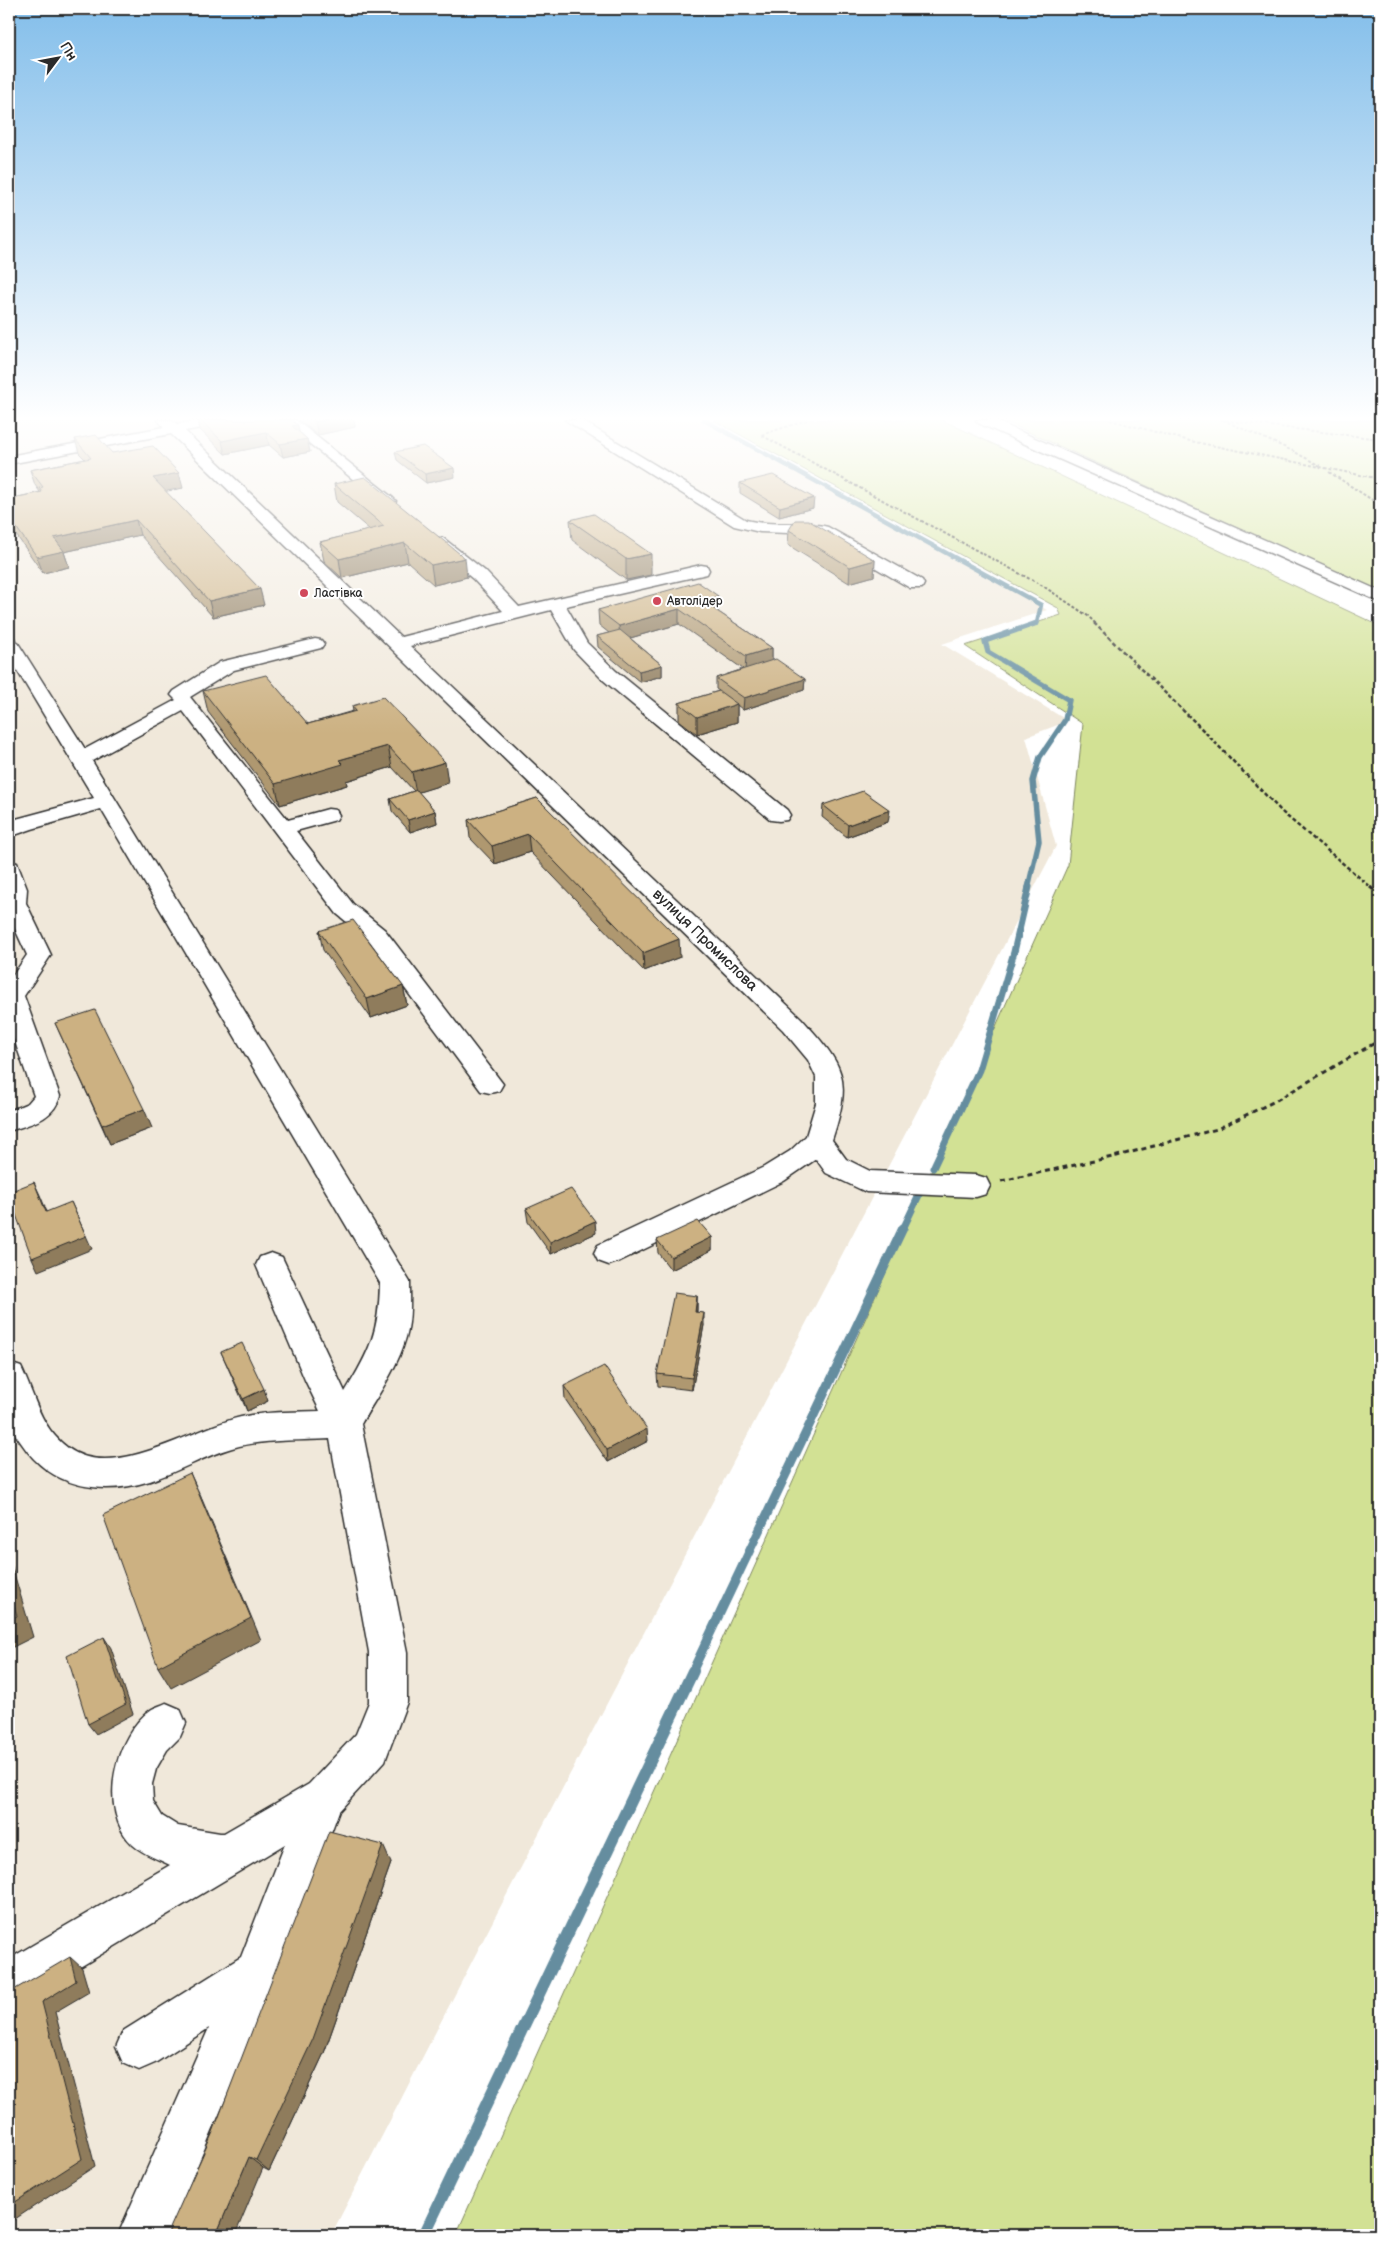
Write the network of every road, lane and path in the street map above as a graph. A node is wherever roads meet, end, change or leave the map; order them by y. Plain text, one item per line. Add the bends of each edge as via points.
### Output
1 (274, 525) edge
2 (745, 525) edge
3 (929, 525) edge
4 (1218, 525) edge
5 (425, 531) edge
6 (700, 570) dead end
7 (916, 584) dead end
8 (1380, 597) edge
9 (556, 604) junction
10 (515, 613) junction
11 (9, 642) edge
12 (316, 644) dead end
13 (397, 644) junction
14 (171, 679) dead end
15 (183, 699) junction
16 (81, 759) junction
17 (107, 801) junction
18 (328, 815) dead end
19 (778, 815) dead end
20 (283, 828) junction
21 (9, 831) edge
22 (9, 868) edge
23 (1380, 895) edge
24 (1380, 1040) edge
25 (490, 1084) dead end
26 (9, 1121) edge
27 (818, 1141) junction
28 (976, 1186) joint
29 (609, 1253) dead end
30 (270, 1265) dead end
31 (9, 1377) edge
32 (16, 1421) edge
33 (344, 1423) junction
34 (166, 1723) dead end
35 (323, 1798) junction
36 (228, 1854) junction
37 (257, 1972) junction
38 (9, 1984) edge
39 (139, 2047) dead end
40 (144, 2235) edge

1 - 13 street, вулиця Промислова
2 - 7 street via 756,529 805,527 822,530
3 - 23 path via 1043,586 1088,616 1284,813
4 - 8 street
5 - 10 street via 479,575
6 - 9 street
9 - 10 street
9 - 19 street via 580,646 610,675
10 - 13 street
11 - 16 street
12 - 15 street via 227,666
13 - 27 street, вулиця Промислова via 792,1024 809,1044 828,1068 832,1089
14 - 15 street
15 - 16 street
15 - 20 street
16 - 17 street
17 - 21 street
17 - 33 street via 395,1282 392,1331
18 - 20 street
20 - 25 street via 345,909 377,935
22 - 26 street via 16,889 14,903 39,955 11,996 47,1096 41,1108
24 - 28 path via 1275,1101 1217,1129 1117,1156
27 - 28 street via 836,1166 866,1181
27 - 29 street via 800,1158 774,1174
30 - 33 street via 321,1380
31 - 32 street
32 - 33 street via 52,1457 75,1469 105,1474 148,1466 241,1431
33 - 35 street via 388,1652 388,1702 371,1747
34 - 36 street via 156,1731 137,1762 131,1784 132,1805 142,1825 163,1841 197,1852
35 - 36 street
35 - 37 street
36 - 38 street
37 - 39 street
37 - 40 street

